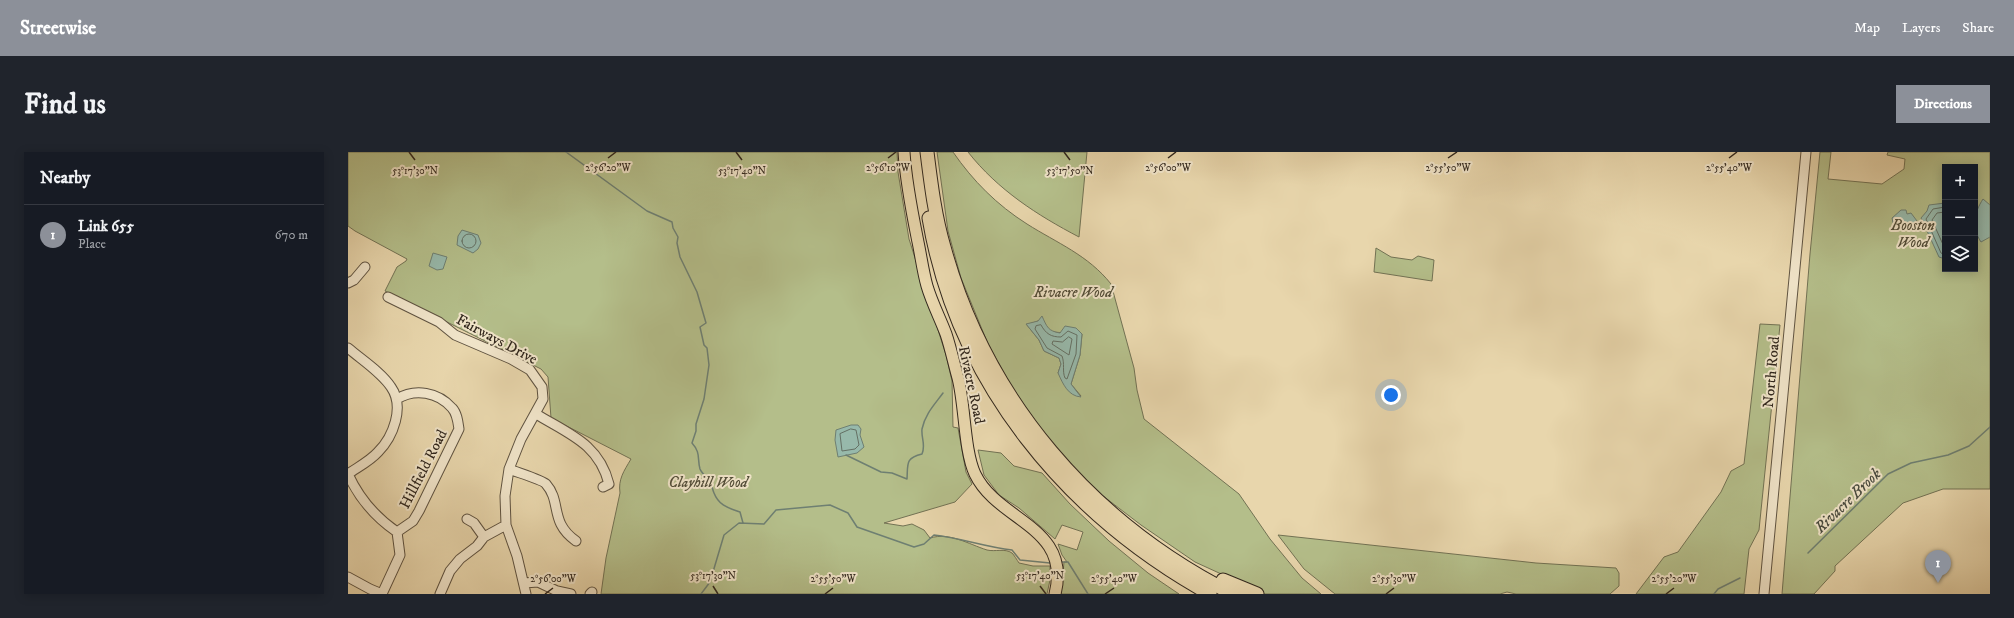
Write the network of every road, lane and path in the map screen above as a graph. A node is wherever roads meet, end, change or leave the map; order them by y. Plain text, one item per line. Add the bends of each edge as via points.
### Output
1 (904, 152) edge
2 (919, 152) edge
3 (927, 152) edge
4 (1806, 152) edge
5 (365, 267) dead end
6 (348, 283) edge
7 (388, 297) dead end
8 (349, 349) edge
9 (397, 399) junction
10 (536, 414) junction
11 (508, 469) junction
12 (348, 474) edge
13 (609, 486) dead end
14 (472, 520) dead end
15 (506, 525) junction
16 (397, 532) junction
17 (484, 536) junction
18 (576, 541) dead end
19 (1142, 545) junction
20 (348, 577) edge
21 (524, 583) junction
22 (382, 594) edge
23 (440, 594) edge
24 (526, 594) edge
25 (571, 594) edge
26 (1055, 594) edge
27 (1196, 594) edge
28 (1210, 594) edge
29 (1233, 594) edge
30 (1256, 594) edge
31 (1764, 594) edge

1 - 26 main road, Rivacre Road via 906,184 928,286 946,335 958,380 975,473 986,491 1036,530 1055,555 1058,581
2 - 19 highway via 934,248 944,282 971,350 989,385 1038,454 1059,478 1100,519
3 - 19 highway via 943,246 956,286 988,358 1011,399 1037,435 1061,464
4 - 31 street, North Road
5 - 6 street via 356,271
7 - 10 street, Fairways Drive via 438,322 455,334 530,370 542,387 543,399
8 - 9 street via 379,374 391,387
9 - 12 street via 395,424 384,444 378,453
9 - 16 street, Hillfield Road via 404,395 423,393 444,401 452,408 458,419 459,429 419,511 412,521
10 - 11 street, Fairways Drive via 521,439
10 - 13 street via 586,444 602,462
11 - 15 street, Fairways Drive via 505,496
11 - 18 street via 547,484 560,524 570,531
12 - 16 street via 364,503
14 - 17 street
15 - 17 street
15 - 21 street, Fairways Drive
16 - 22 street via 400,556
17 - 23 street via 477,546 454,566
19 - 27 highway via 1167,575
19 - 28 highway via 1167,569
19 - 29 highway
19 - 30 highway
20 - 22 street
21 - 24 street, Fairways Drive
21 - 25 street via 538,582

